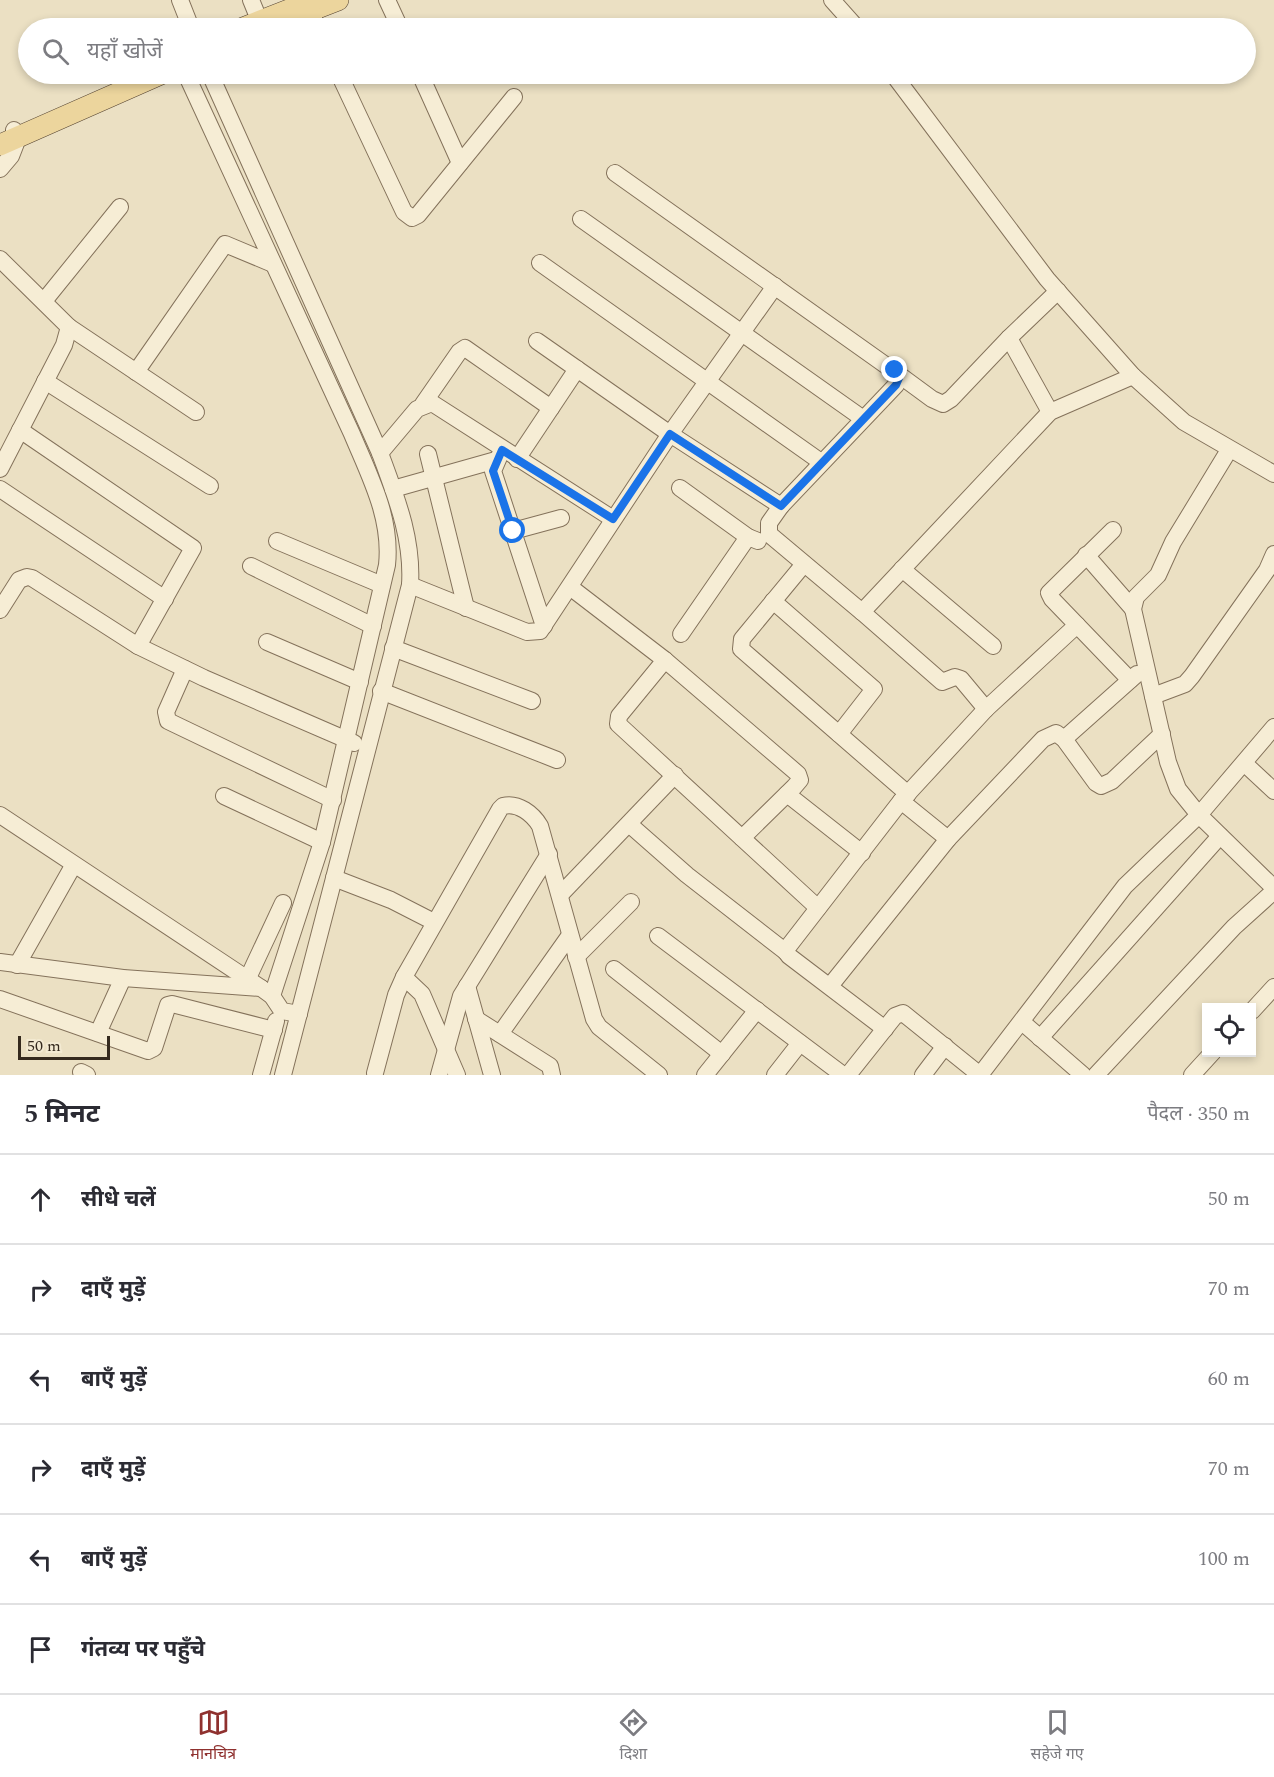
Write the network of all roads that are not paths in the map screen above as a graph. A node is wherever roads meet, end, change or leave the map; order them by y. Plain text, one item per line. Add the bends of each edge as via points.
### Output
1 (180, 0) edge
2 (251, 0) edge
3 (338, 0) edge
4 (387, 0) edge
5 (832, 0) edge
6 (314, 13) edge
7 (187, 18) edge
8 (255, 18) edge
9 (292, 18) edge
10 (395, 18) edge
11 (848, 18) edge
12 (117, 84) edge
13 (136, 84) edge
14 (191, 84) edge
15 (214, 84) edge
16 (344, 84) edge
17 (424, 84) edge
18 (901, 84) edge
19 (514, 97) dead end
20 (8, 136) edge
21 (460, 163) junction
22 (0, 169) edge
23 (615, 173) dead end
24 (120, 207) dead end
25 (581, 219) dead end
26 (0, 259) edge
27 (540, 263) dead end
28 (273, 264) junction
29 (775, 286) junction
30 (1058, 291) junction
31 (44, 301) junction
32 (307, 312) junction
33 (69, 327) junction
34 (741, 333) junction
35 (1009, 338) junction
36 (537, 341) dead end
37 (577, 369) junction
38 (136, 372) junction
39 (898, 374) junction
40 (1133, 376) junction
41 (45, 381) junction
42 (708, 382) junction
43 (423, 404) junction
44 (551, 408) junction
45 (196, 412) dead end
46 (1050, 412) junction
47 (862, 418) junction
48 (20, 430) junction
49 (670, 434) junction
50 (1229, 450) junction
51 (380, 453) junction
52 (428, 454) dead end
53 (499, 455) junction
54 (517, 459) junction
55 (821, 462) junction
56 (0, 469) edge
57 (1274, 474) edge
58 (433, 476) junction
59 (210, 486) dead end
60 (680, 488) dead end
61 (0, 489) edge
62 (393, 489) junction
63 (781, 506) junction
64 (561, 518) dead end
65 (613, 519) junction
66 (768, 529) junction
67 (1113, 530) dead end
68 (513, 531) junction
69 (748, 537) junction
70 (278, 541) dead end
71 (1274, 554) edge
72 (1086, 555) junction
73 (804, 564) junction
74 (251, 566) dead end
75 (902, 569) junction
76 (382, 585) junction
77 (410, 585) junction
78 (570, 586) junction
79 (165, 599) junction
80 (773, 602) junction
81 (466, 608) junction
82 (1133, 609) junction
83 (0, 610) edge
84 (862, 612) junction
85 (1077, 625) junction
86 (373, 626) junction
87 (544, 626) junction
88 (681, 634) dead end
89 (267, 642) dead end
90 (138, 646) junction
91 (993, 646) dead end
92 (393, 648) junction
93 (665, 660) junction
94 (1146, 666) junction
95 (185, 669) junction
96 (1130, 680) junction
97 (360, 682) junction
98 (381, 691) junction
99 (1153, 696) junction
100 (532, 701) dead end
101 (986, 709) junction
102 (1274, 727) edge
103 (839, 734) junction
104 (1162, 734) junction
105 (1064, 739) junction
106 (357, 744) junction
107 (557, 760) dead end
108 (1245, 764) junction
109 (675, 775) junction
110 (1274, 791) edge
111 (787, 794) junction
112 (224, 796) dead end
113 (904, 797) junction
114 (333, 800) junction
115 (0, 815) edge
116 (1199, 815) junction
117 (629, 824) junction
118 (1220, 836) junction
119 (742, 837) junction
120 (948, 839) junction
121 (322, 842) junction
122 (862, 853) junction
123 (549, 854) junction
124 (73, 866) junction
125 (334, 878) junction
126 (1274, 890) edge
127 (560, 895) junction
128 (631, 902) dead end
129 (283, 903) dead end
130 (819, 908) junction
131 (434, 922) junction
132 (570, 934) junction
133 (658, 936) dead end
134 (786, 952) junction
135 (576, 957) junction
136 (8, 964) edge
137 (614, 969) dead end
138 (404, 977) junction
139 (123, 978) junction
140 (467, 986) junction
141 (830, 986) junction
142 (1274, 987) edge
143 (0, 999) edge
144 (277, 1002) junction
145 (1256, 1006) edge
146 (757, 1010) junction
147 (476, 1019) junction
148 (1022, 1022) junction
149 (885, 1029) junction
150 (274, 1030) junction
151 (98, 1033) junction
152 (500, 1034) junction
153 (1040, 1038) junction
154 (800, 1043) junction
155 (945, 1046) junction
156 (446, 1050) junction
157 (722, 1054) junction
158 (1209, 1057) edge
159 (375, 1073) dead end
160 (261, 1075) edge
161 (283, 1075) edge
162 (439, 1075) edge
163 (457, 1075) edge
164 (492, 1075) edge
165 (552, 1075) edge
166 (659, 1075) edge
167 (705, 1075) edge
168 (775, 1075) edge
169 (843, 1075) edge
170 (848, 1075) edge
171 (923, 1075) edge
172 (980, 1075) edge
173 (1083, 1075) edge
174 (1096, 1075) edge
175 (1192, 1075) edge

1 - 7 street
2 - 8 street
3 - 6 main road
4 - 10 street
5 - 11 street
6 - 9 main road
12 - 20 main road
13 - 20 main road
14 - 28 street
15 - 32 street
16 - 21 street via 406,216 418,215
17 - 21 street
18 - 30 street
19 - 21 street
20 - 22 street via 11,156
23 - 29 street
24 - 31 street
25 - 34 street
26 - 31 street
27 - 42 street
28 - 32 street
28 - 38 street via 225,244
29 - 34 street
29 - 39 street
30 - 35 street
30 - 40 street
31 - 33 street
32 - 51 street
32 - 76 street via 384,514 389,546
33 - 38 street
33 - 41 street
34 - 42 street
34 - 47 street
35 - 39 street via 943,404
35 - 46 street
36 - 37 street
37 - 44 street
37 - 49 street
38 - 45 street
39 - 47 street via 896,385
40 - 46 street
40 - 50 street via 1184,422
41 - 48 street
41 - 59 street
42 - 49 street
42 - 55 street
43 - 44 street via 465,348
43 - 51 street
43 - 53 street via 441,408
44 - 54 street
46 - 75 street
47 - 55 street
48 - 56 street
48 - 79 street via 191,544 192,552
49 - 63 street
49 - 65 street
50 - 57 street
50 - 82 street via 1173,542 1158,575 1136,597
51 - 62 street
52 - 58 street
53 - 54 street
53 - 58 street
53 - 68 street via 493,471
54 - 65 street
55 - 63 street
58 - 62 street
58 - 81 street
60 - 69 street
61 - 79 street
62 - 77 street via 408,542
63 - 66 street
64 - 68 street
65 - 78 street
66 - 69 street via 759,541
66 - 73 street
67 - 72 street
68 - 87 street
69 - 88 street
70 - 76 street
71 - 99 street via 1267,570 1192,676 1185,684
72 - 82 street
72 - 85 street via 1050,593
73 - 80 street
73 - 84 street
74 - 86 street
75 - 84 street
75 - 91 street
76 - 86 street
77 - 81 street
77 - 92 street
78 - 87 street
78 - 93 street
79 - 90 street
80 - 103 street via 742,639 741,649
80 - 103 street via 872,685 873,693
81 - 87 street via 527,632 540,631
82 - 94 street
83 - 90 street via 19,580 27,577
84 - 101 street via 942,682 955,676 961,679
85 - 96 street
85 - 101 street
86 - 97 street
89 - 97 street
90 - 95 street
92 - 98 street
92 - 100 street
93 - 109 street via 617,720 621,728
93 - 111 street via 795,769 800,780
94 - 96 street
94 - 99 street
95 - 106 street
95 - 114 street via 166,712 168,721
96 - 105 street
97 - 106 street
98 - 106 street
98 - 107 street
99 - 104 street
101 - 113 street
102 - 108 street
103 - 113 street
104 - 105 street via 1112,781 1101,786
104 - 116 street via 1175,783
105 - 120 street via 1056,733 1043,739
106 - 114 street
106 - 125 street
108 - 110 street
108 - 116 street
109 - 117 street
109 - 119 street
111 - 119 street
111 - 122 street
112 - 121 street
113 - 120 street
113 - 122 street
114 - 121 street
115 - 124 street
116 - 118 street
116 - 148 street via 1125,886
117 - 127 street
117 - 134 street
118 - 126 street
118 - 153 street
119 - 130 street
120 - 141 street
121 - 144 street
122 - 130 street
123 - 127 street
123 - 131 street via 536,819 512,804 503,806
123 - 140 street
124 - 136 street
124 - 144 street
125 - 131 street
125 - 144 street
126 - 174 street via 1234,927
127 - 132 street
128 - 135 street
129 - 144 street
130 - 134 street
131 - 138 street
132 - 135 street
132 - 152 street
133 - 146 street
134 - 141 street
135 - 166 street via 599,1027
136 - 139 street
137 - 157 street
138 - 156 street via 422,994
138 - 159 street
139 - 144 street
139 - 151 street
140 - 147 street
140 - 156 street via 453,1018
141 - 149 street
142 - 145 street
143 - 151 street
144 - 150 street
144 - 161 street
146 - 154 street
146 - 157 street
147 - 152 street
147 - 164 street
148 - 153 street
148 - 172 street
149 - 155 street via 898,1013 903,1013
149 - 170 street
150 - 151 street via 172,1004 168,1005 152,1050
150 - 160 street
152 - 165 street via 550,1066
153 - 173 street
154 - 168 street
154 - 169 street
155 - 171 street
155 - 172 street
156 - 162 street
156 - 163 street
157 - 167 street
158 - 175 street

